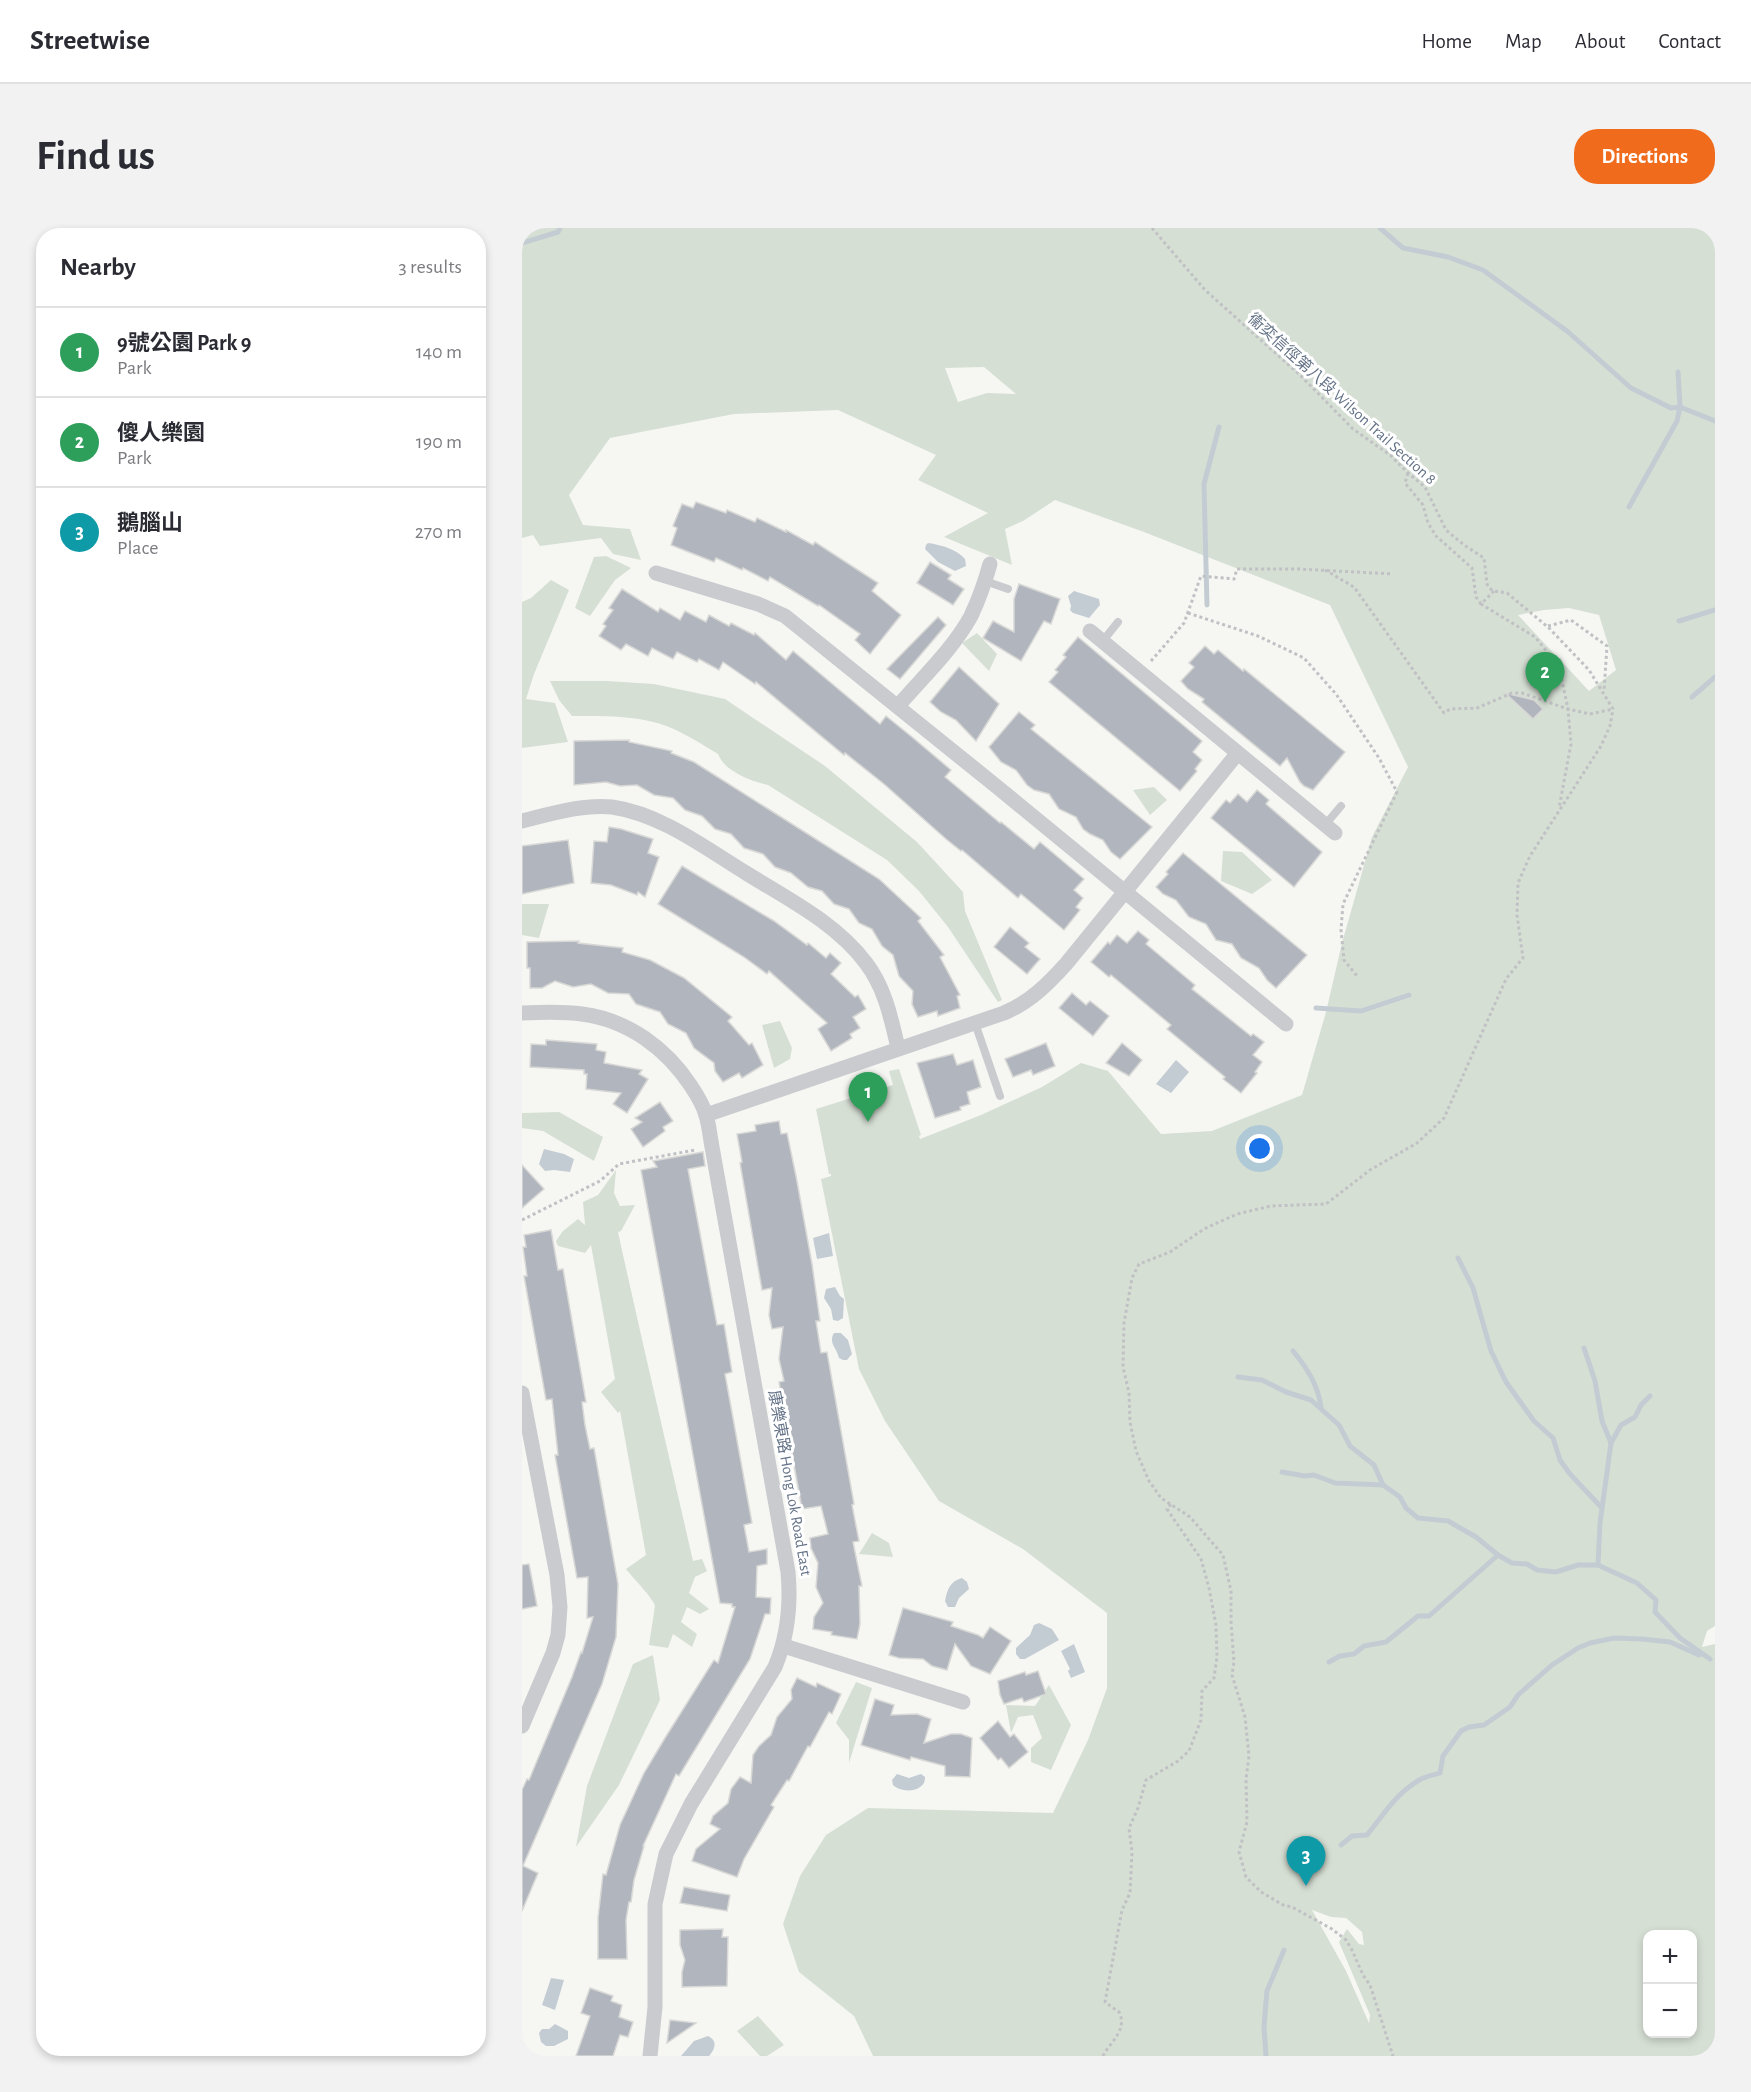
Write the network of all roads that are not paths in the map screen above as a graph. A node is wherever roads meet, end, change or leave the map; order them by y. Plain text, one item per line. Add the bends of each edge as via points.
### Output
1 (990, 564) dead end
2 (656, 573) dead end
3 (985, 581) junction
4 (1008, 589) dead end
5 (1118, 622) dead end
6 (1089, 631) dead end
7 (1102, 642) junction
8 (898, 706) junction
9 (1238, 754) junction
10 (1341, 806) dead end
11 (522, 821) edge
12 (1330, 829) joint
13 (1125, 893) junction
14 (522, 1013) edge
15 (975, 1023) junction
16 (1286, 1024) dead end
17 (898, 1048) junction
18 (1000, 1096) dead end
19 (706, 1115) junction
20 (522, 1393) edge
21 (784, 1646) junction
22 (963, 1702) dead end
23 (522, 1726) edge
24 (650, 2056) edge

1 - 3 street
2 - 8 street via 785,616
3 - 4 lane
3 - 8 street via 961,631
5 - 7 lane
6 - 7 street
7 - 9 street
8 - 13 street
9 - 12 street
9 - 13 street
10 - 12 lane
11 - 17 street via 576,809 611,807 653,819 714,854 826,925 854,949 879,984
13 - 15 street via 1047,986 1017,1008
13 - 16 street
14 - 19 street, 康樂東路 Hong Lok Road East via 584,1014 629,1028 675,1065
15 - 17 street
15 - 18 lane
17 - 19 street
19 - 21 street, 康樂東路 Hong Lok Road East via 788,1572 790,1594
20 - 23 street via 558,1575 560,1607 553,1653
21 - 22 street
21 - 24 street, 康樂東路 Hong Lok Road East via 763,1690 691,1804 666,1854 655,1904 655,2007

